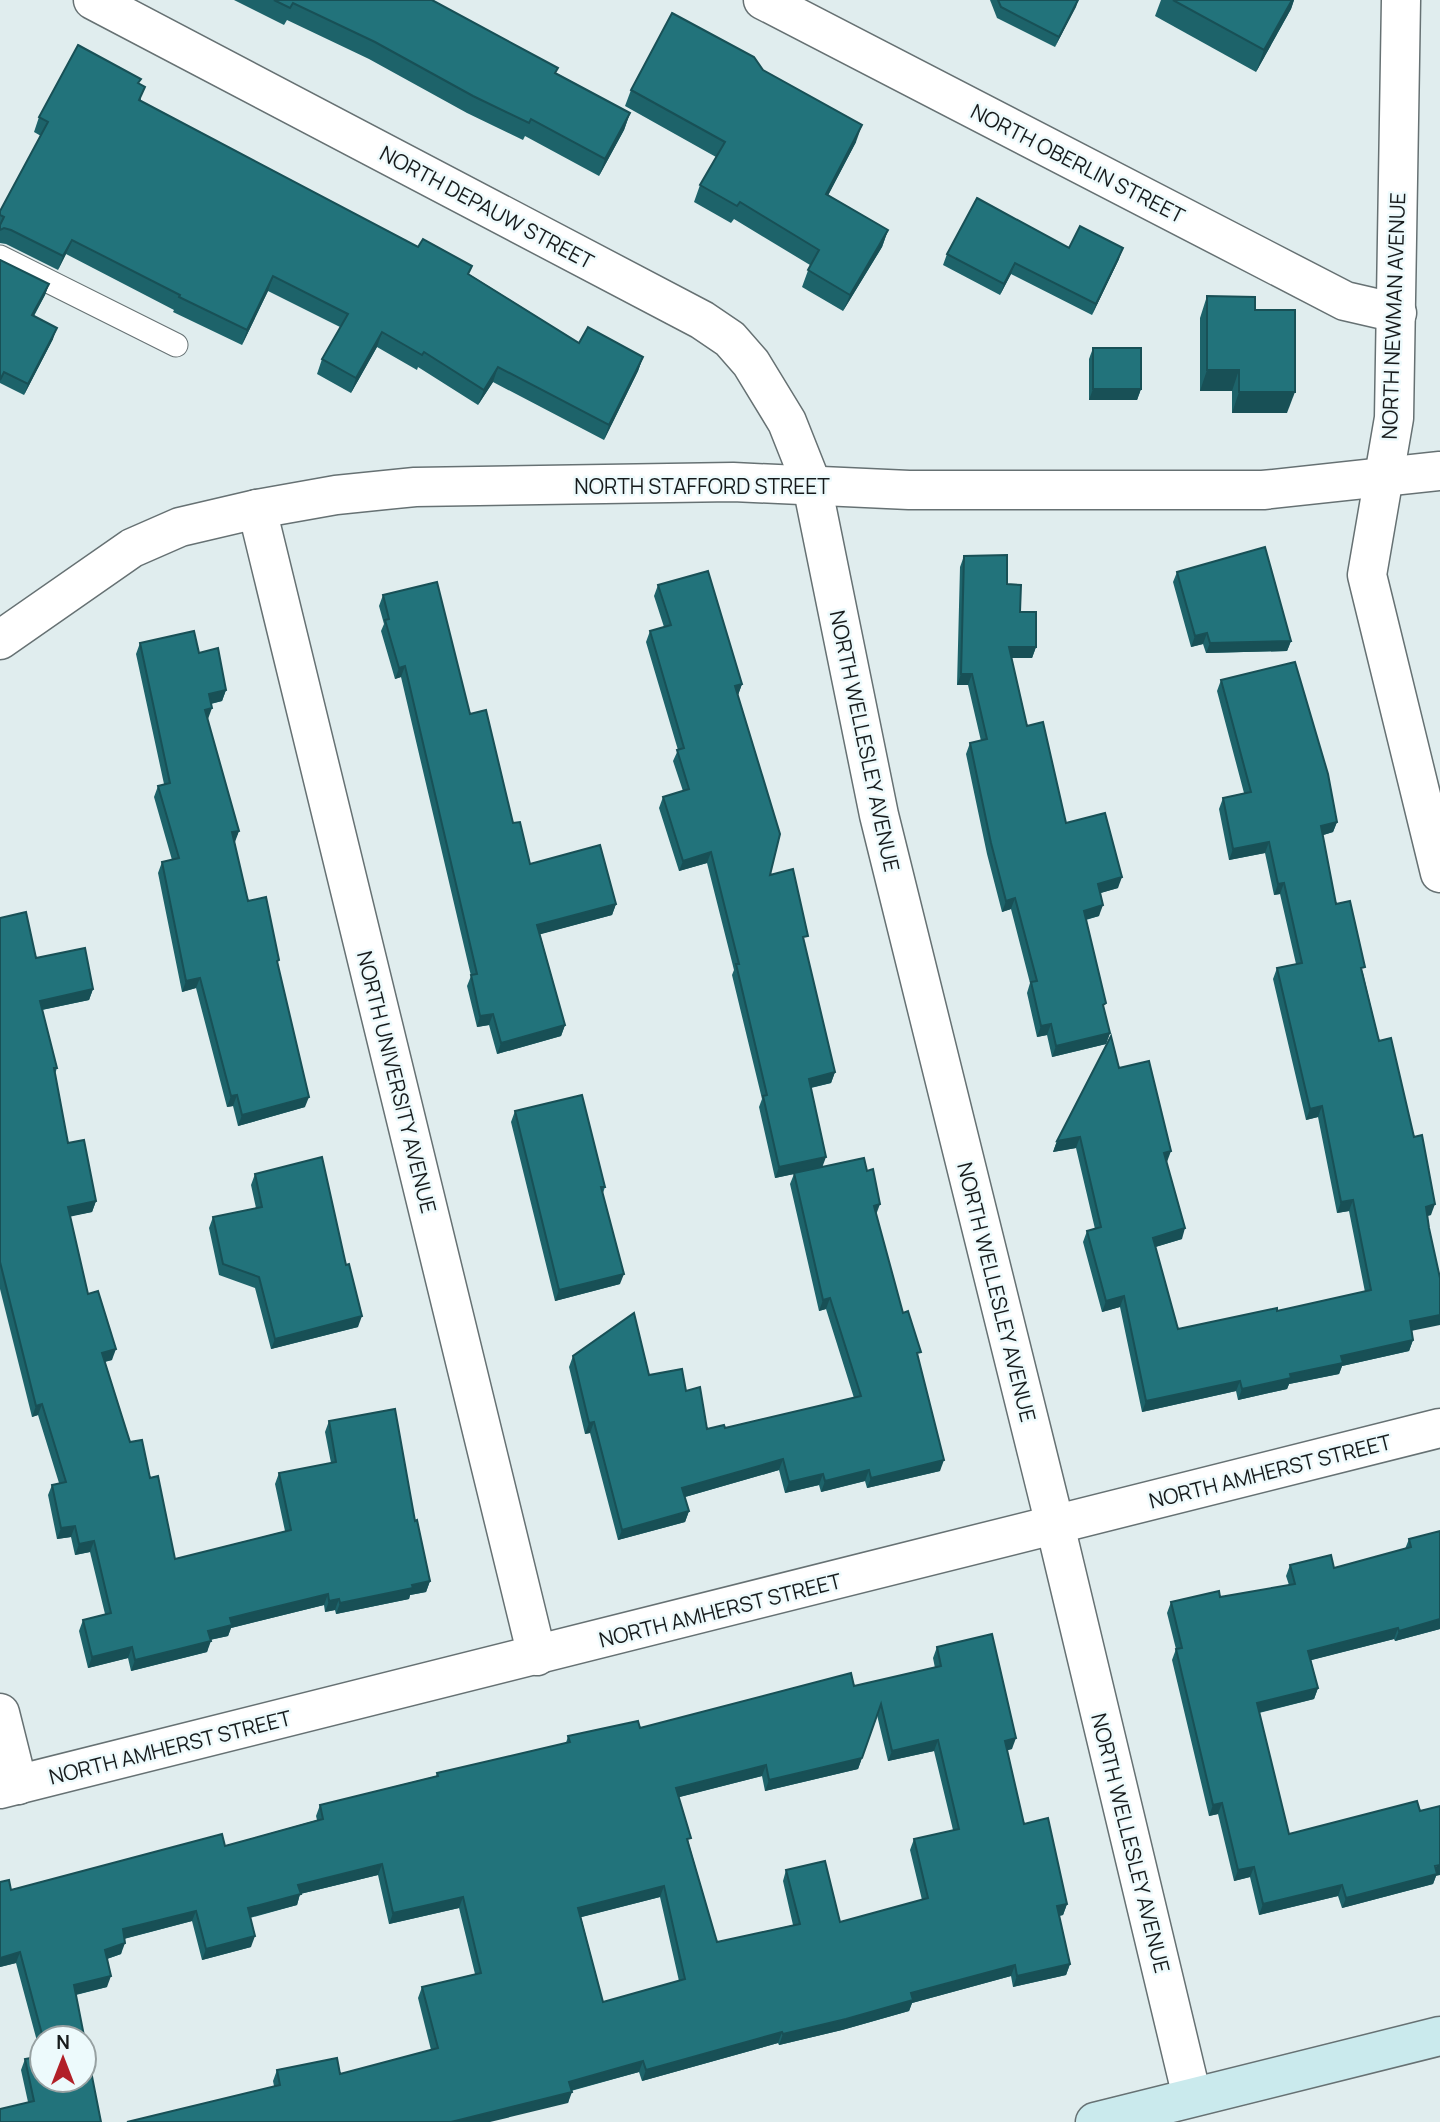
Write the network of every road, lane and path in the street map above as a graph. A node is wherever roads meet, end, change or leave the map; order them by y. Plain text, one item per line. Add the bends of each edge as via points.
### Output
1 (93, 0) edge
2 (763, 0) edge
3 (1401, 0) edge
4 (0, 257) edge
5 (1397, 313) junction
6 (176, 345) dead end
7 (1440, 471) edge
8 (1384, 477) junction
9 (812, 485) junction
10 (257, 509) junction
11 (0, 640) edge
12 (1440, 873) edge
13 (1440, 1428) edge
14 (1055, 1525) junction
15 (537, 1656) junction
16 (0, 1713) edge
17 (9, 1787) edge
18 (1440, 2036) edge
19 (1192, 2097) junction
20 (1095, 2122) edge

1 - 9 street, NORTH DEPAUW STREET via 721,332 751,363 787,422
2 - 5 street, NORTH OBERLIN STREET via 1345,301
3 - 5 street, NORTH NEWMAN AVENUE
4 - 6 lane
5 - 8 street, NORTH NEWMAN AVENUE via 1394,418
7 - 8 street, NORTH STAFFORD STREET
8 - 9 street, NORTH STAFFORD STREET via 1263,490 909,490
8 - 12 street, NORTH NEWMAN AVENUE via 1367,575
9 - 10 street, NORTH STAFFORD STREET via 415,487
9 - 14 street, NORTH WELLESLEY AVENUE via 879,815
10 - 11 street, NORTH STAFFORD STREET via 180,527 132,548
10 - 15 street, NORTH UNIVERSITY AVENUE
13 - 14 street, NORTH AMHERST STREET
14 - 15 street, NORTH AMHERST STREET
14 - 19 street, NORTH WELLESLEY AVENUE
15 - 17 street, NORTH AMHERST STREET
16 - 17 street
18 - 19 main road
19 - 20 main road

